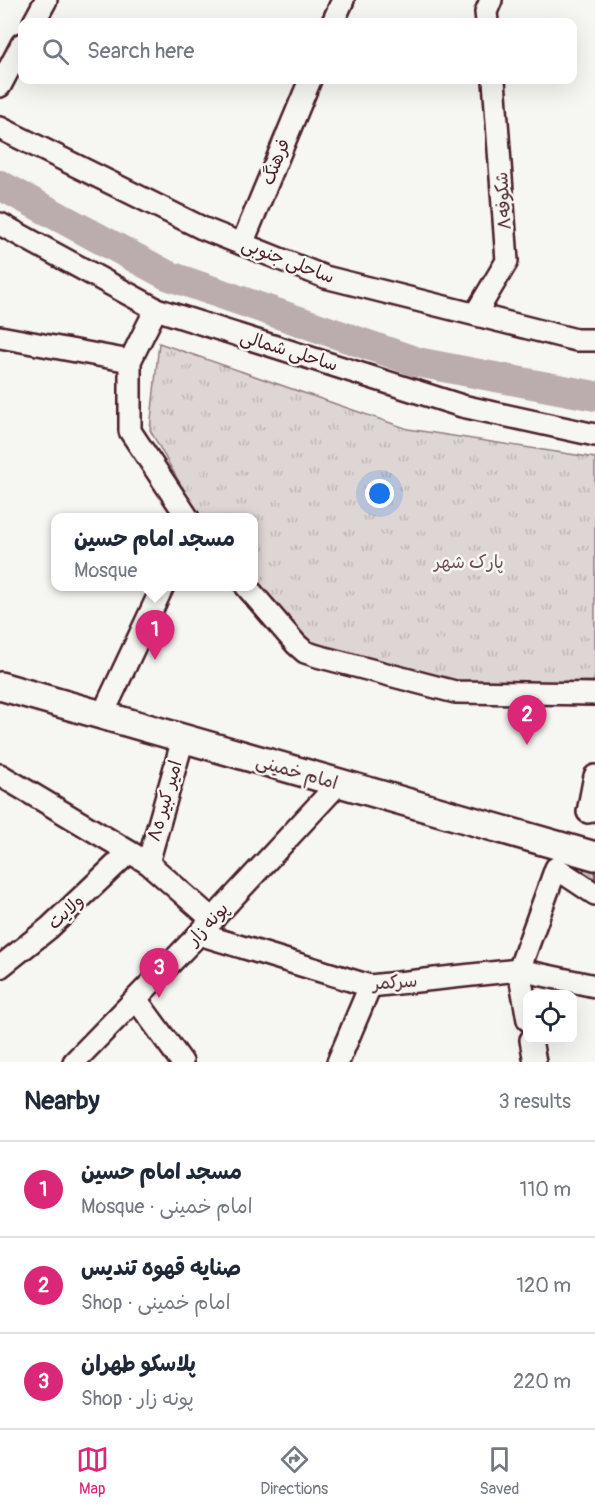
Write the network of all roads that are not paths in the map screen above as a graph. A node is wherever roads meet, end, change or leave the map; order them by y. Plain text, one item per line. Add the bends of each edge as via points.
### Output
1 (46, 0) edge
2 (343, 0) edge
3 (491, 0) edge
4 (36, 18) edge
5 (335, 18) edge
6 (487, 18) edge
7 (18, 52) edge
8 (308, 84) edge
9 (494, 84) edge
10 (0, 86) edge
11 (0, 128) edge
12 (4, 232) edge
13 (242, 244) junction
14 (156, 309) junction
15 (476, 313) junction
16 (0, 337) edge
17 (595, 340) edge
18 (130, 361) junction
19 (595, 435) edge
20 (185, 513) edge
21 (161, 591) edge
22 (250, 591) edge
23 (0, 671) edge
24 (0, 686) edge
25 (595, 694) edge
26 (108, 703) junction
27 (183, 739) junction
28 (0, 776) edge
29 (595, 776) edge
30 (338, 783) junction
31 (588, 812) dead end
32 (595, 841) edge
33 (129, 853) junction
34 (595, 856) edge
35 (148, 863) junction
36 (595, 894) edge
37 (206, 927) junction
38 (0, 967) edge
39 (519, 970) junction
40 (370, 986) junction
41 (595, 986) edge
42 (523, 992) edge
43 (136, 999) junction
44 (532, 1044) edge
45 (74, 1062) edge
46 (182, 1062) edge
47 (338, 1062) edge
48 (535, 1062) edge

1 - 4 street
2 - 5 street
3 - 6 street
7 - 10 street
8 - 13 street, فرهنگ
9 - 15 street, شکوفه۸ via 507,261
11 - 13 street, ساحلی جنوبی
12 - 14 street, ساحلی شمالی
13 - 15 street, ساحلی جنوبی via 325,277
14 - 18 street
14 - 19 street, ساحلی شمالی via 462,406
15 - 17 street, ساحلی جنوبی via 576,340
16 - 18 street
18 - 20 street via 130,432
21 - 26 street
22 - 25 street via 296,644 317,656 455,692
23 - 26 main road, امام خمینی
24 - 27 main road, امام خمینی
26 - 32 main road, امام خمینی
27 - 30 main road, امام خمینی
27 - 35 street, امیر کبیر ه۸
28 - 33 street
29 - 31 street
30 - 34 main road, امام خمینی
30 - 37 street, پونه زار
33 - 35 street
33 - 38 street, ولایت via 49,928
35 - 37 street
36 - 39 street via 556,868
37 - 40 street, سرکمر
37 - 43 street, پونه زار
39 - 40 street, سرکمر
39 - 41 street, سرکمر
39 - 42 street
40 - 47 street
43 - 45 street, پونه زار
43 - 46 street
44 - 48 street

